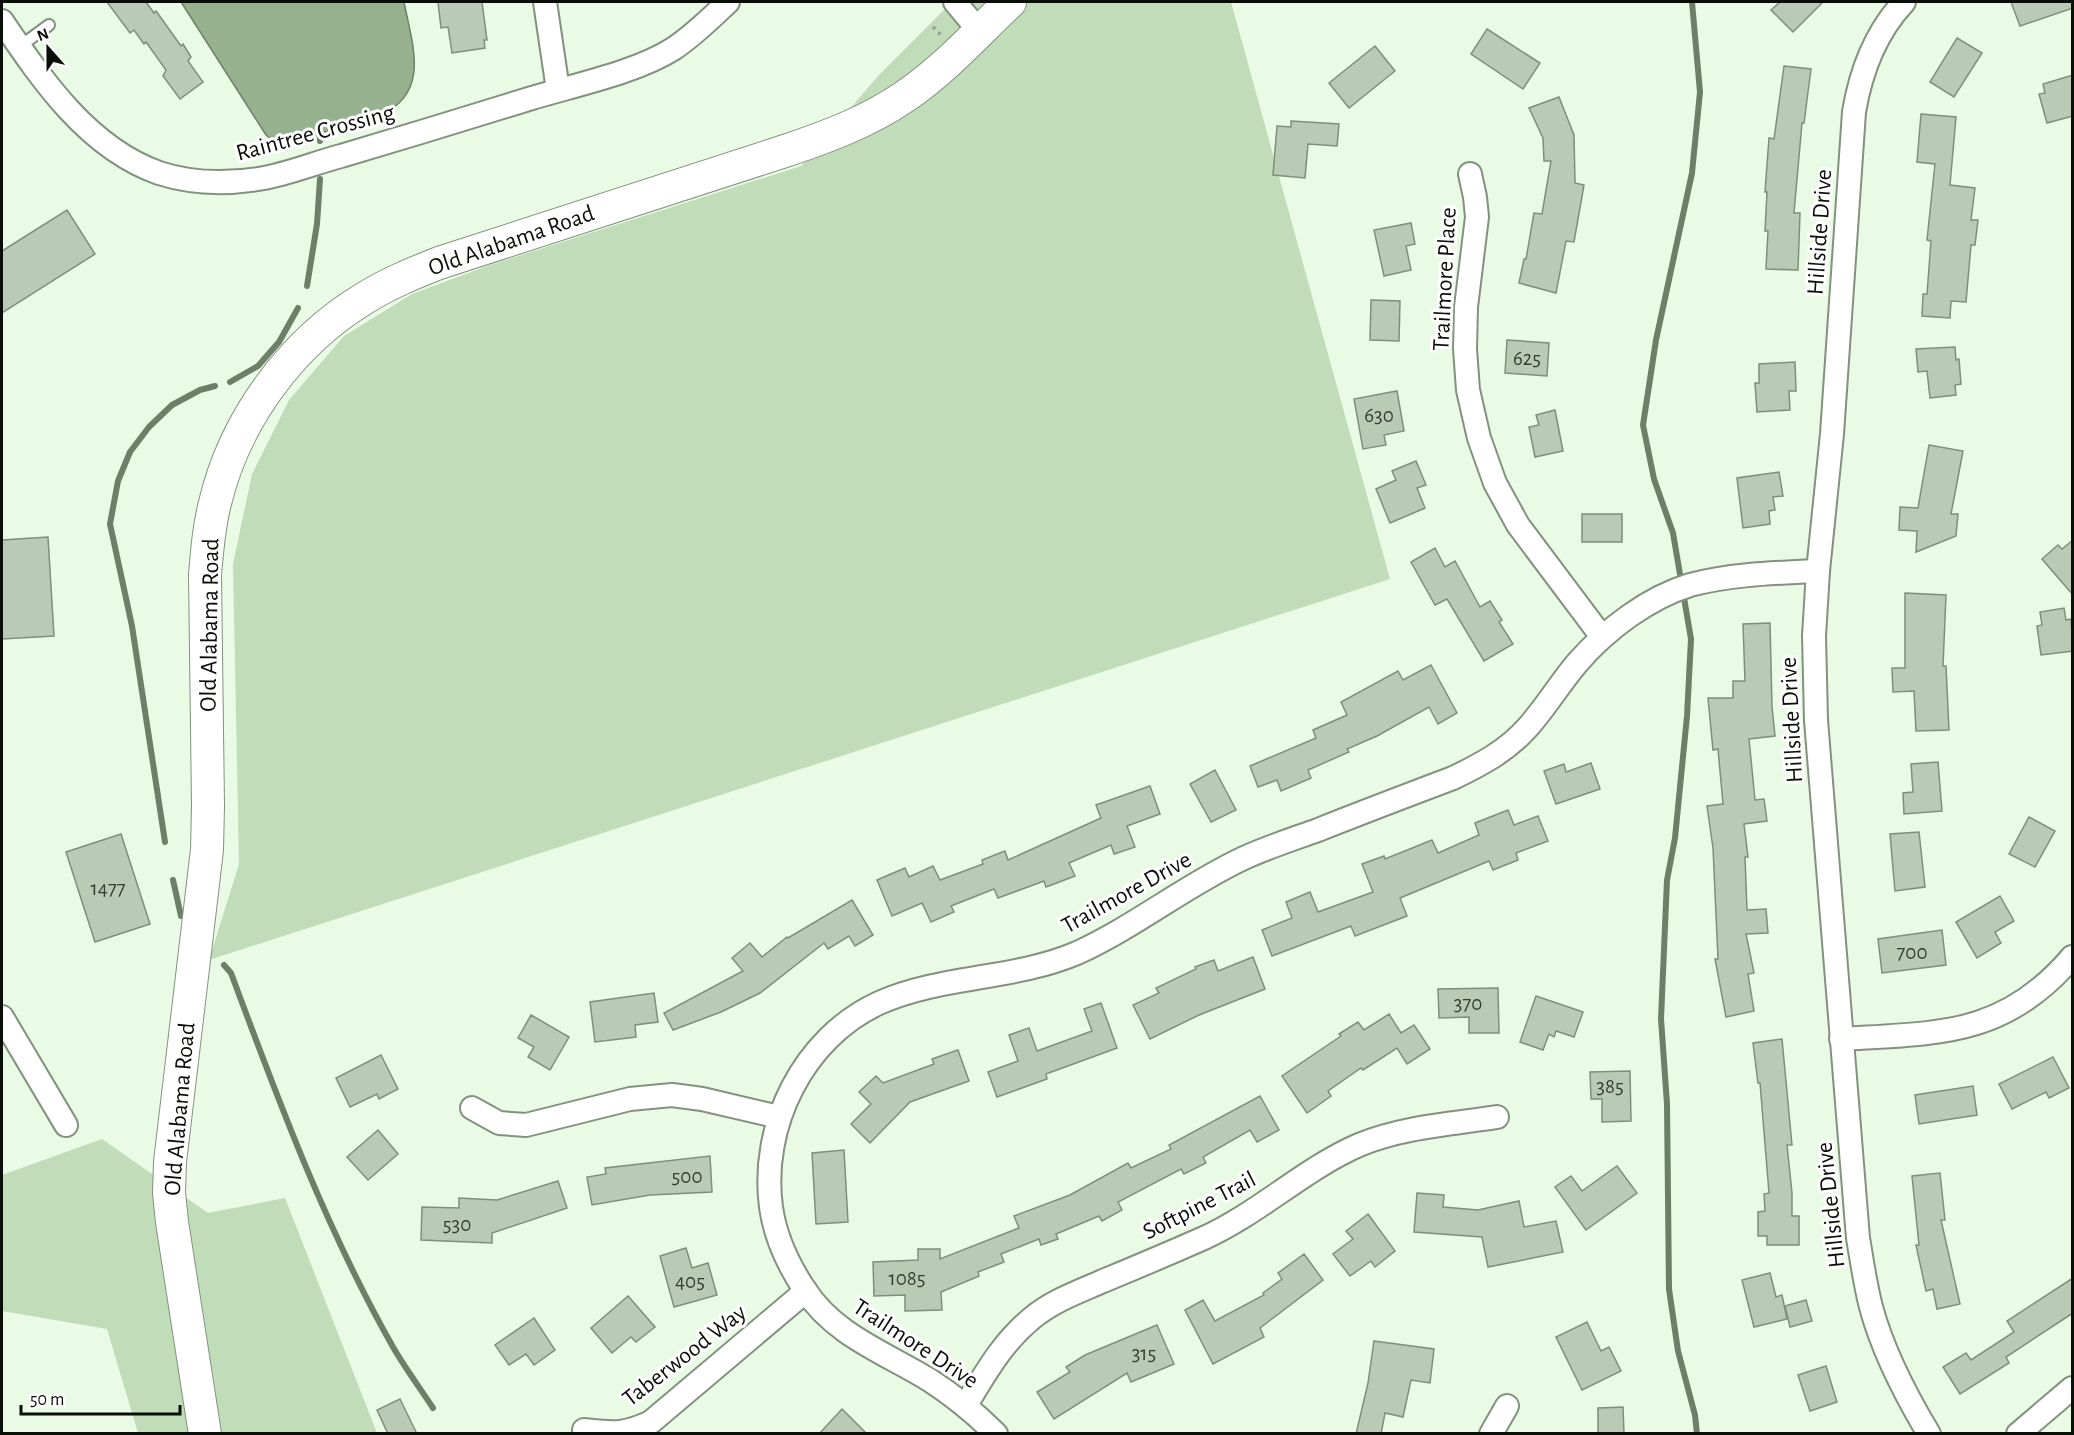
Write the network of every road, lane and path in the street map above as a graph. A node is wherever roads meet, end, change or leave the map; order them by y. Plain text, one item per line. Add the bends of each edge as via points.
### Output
1 (544, 2) edge
2 (728, 2) edge
3 (955, 2) edge
4 (1010, 2) edge
5 (1904, 2) edge
6 (2, 21) edge
7 (49, 25) dead end
8 (979, 31) junction
9 (19, 47) junction
10 (558, 90) junction
11 (1470, 174) dead end
12 (1818, 571) junction
13 (1602, 637) junction
14 (2073, 957) edge
15 (2, 1017) edge
16 (1841, 1039) junction
17 (472, 1108) dead end
18 (779, 1116) junction
19 (1497, 1117) dead end
20 (66, 1125) dead end
21 (806, 1291) junction
22 (2073, 1388) edge
23 (966, 1405) junction
24 (1507, 1406) dead end
25 (585, 1430) dead end
26 (205, 1434) edge
27 (996, 1434) edge
28 (1491, 1434) edge
29 (1929, 1434) edge
30 (2018, 1434) edge

1 - 10 street
2 - 10 street, Raintree Crossing via 673,49 639,65
3 - 8 street
4 - 8 street, Old Alabama Road
5 - 12 street, Hillside Drive via 1881,32 1868,58 1854,112 1832,434
6 - 9 street, Raintree Crossing
7 - 9 lane
8 - 26 street, Old Alabama Road via 906,96 830,135 469,252 364,298 299,350 247,422 229,459 208,537 207,850 170,1162 172,1222
9 - 10 street, Raintree Crossing via 72,114 132,160 160,173 224,183 260,179
11 - 13 street, Trailmore Place via 1477,218 1465,349 1468,390 1479,438 1495,483 1518,525
12 - 13 street, Trailmore Drive via 1752,574 1690,585 1640,608
12 - 16 street, Hillside Drive via 1814,636 1816,720
13 - 18 street, Trailmore Drive via 1528,728 1483,764 1247,856 1108,938 1073,954 1028,968 916,990 878,1004 846,1023 817,1051 795,1081
14 - 16 street via 2037,993 1984,1022 1940,1033
15 - 20 street
16 - 29 street, Hillside Drive via 1858,1238 1871,1307 1886,1351
17 - 18 street via 500,1123 526,1125 630,1099 672,1095
18 - 21 street, Trailmore Drive via 770,1161 771,1208 783,1251
19 - 23 street, Softpine Trail via 1404,1131 1360,1144 1206,1237 1059,1300 1008,1341
21 - 23 street, Trailmore Drive via 851,1337 930,1380
21 - 25 street, Taberwood Way via 651,1422 618,1433
22 - 30 street
23 - 27 street, Trailmore Drive
24 - 28 street

